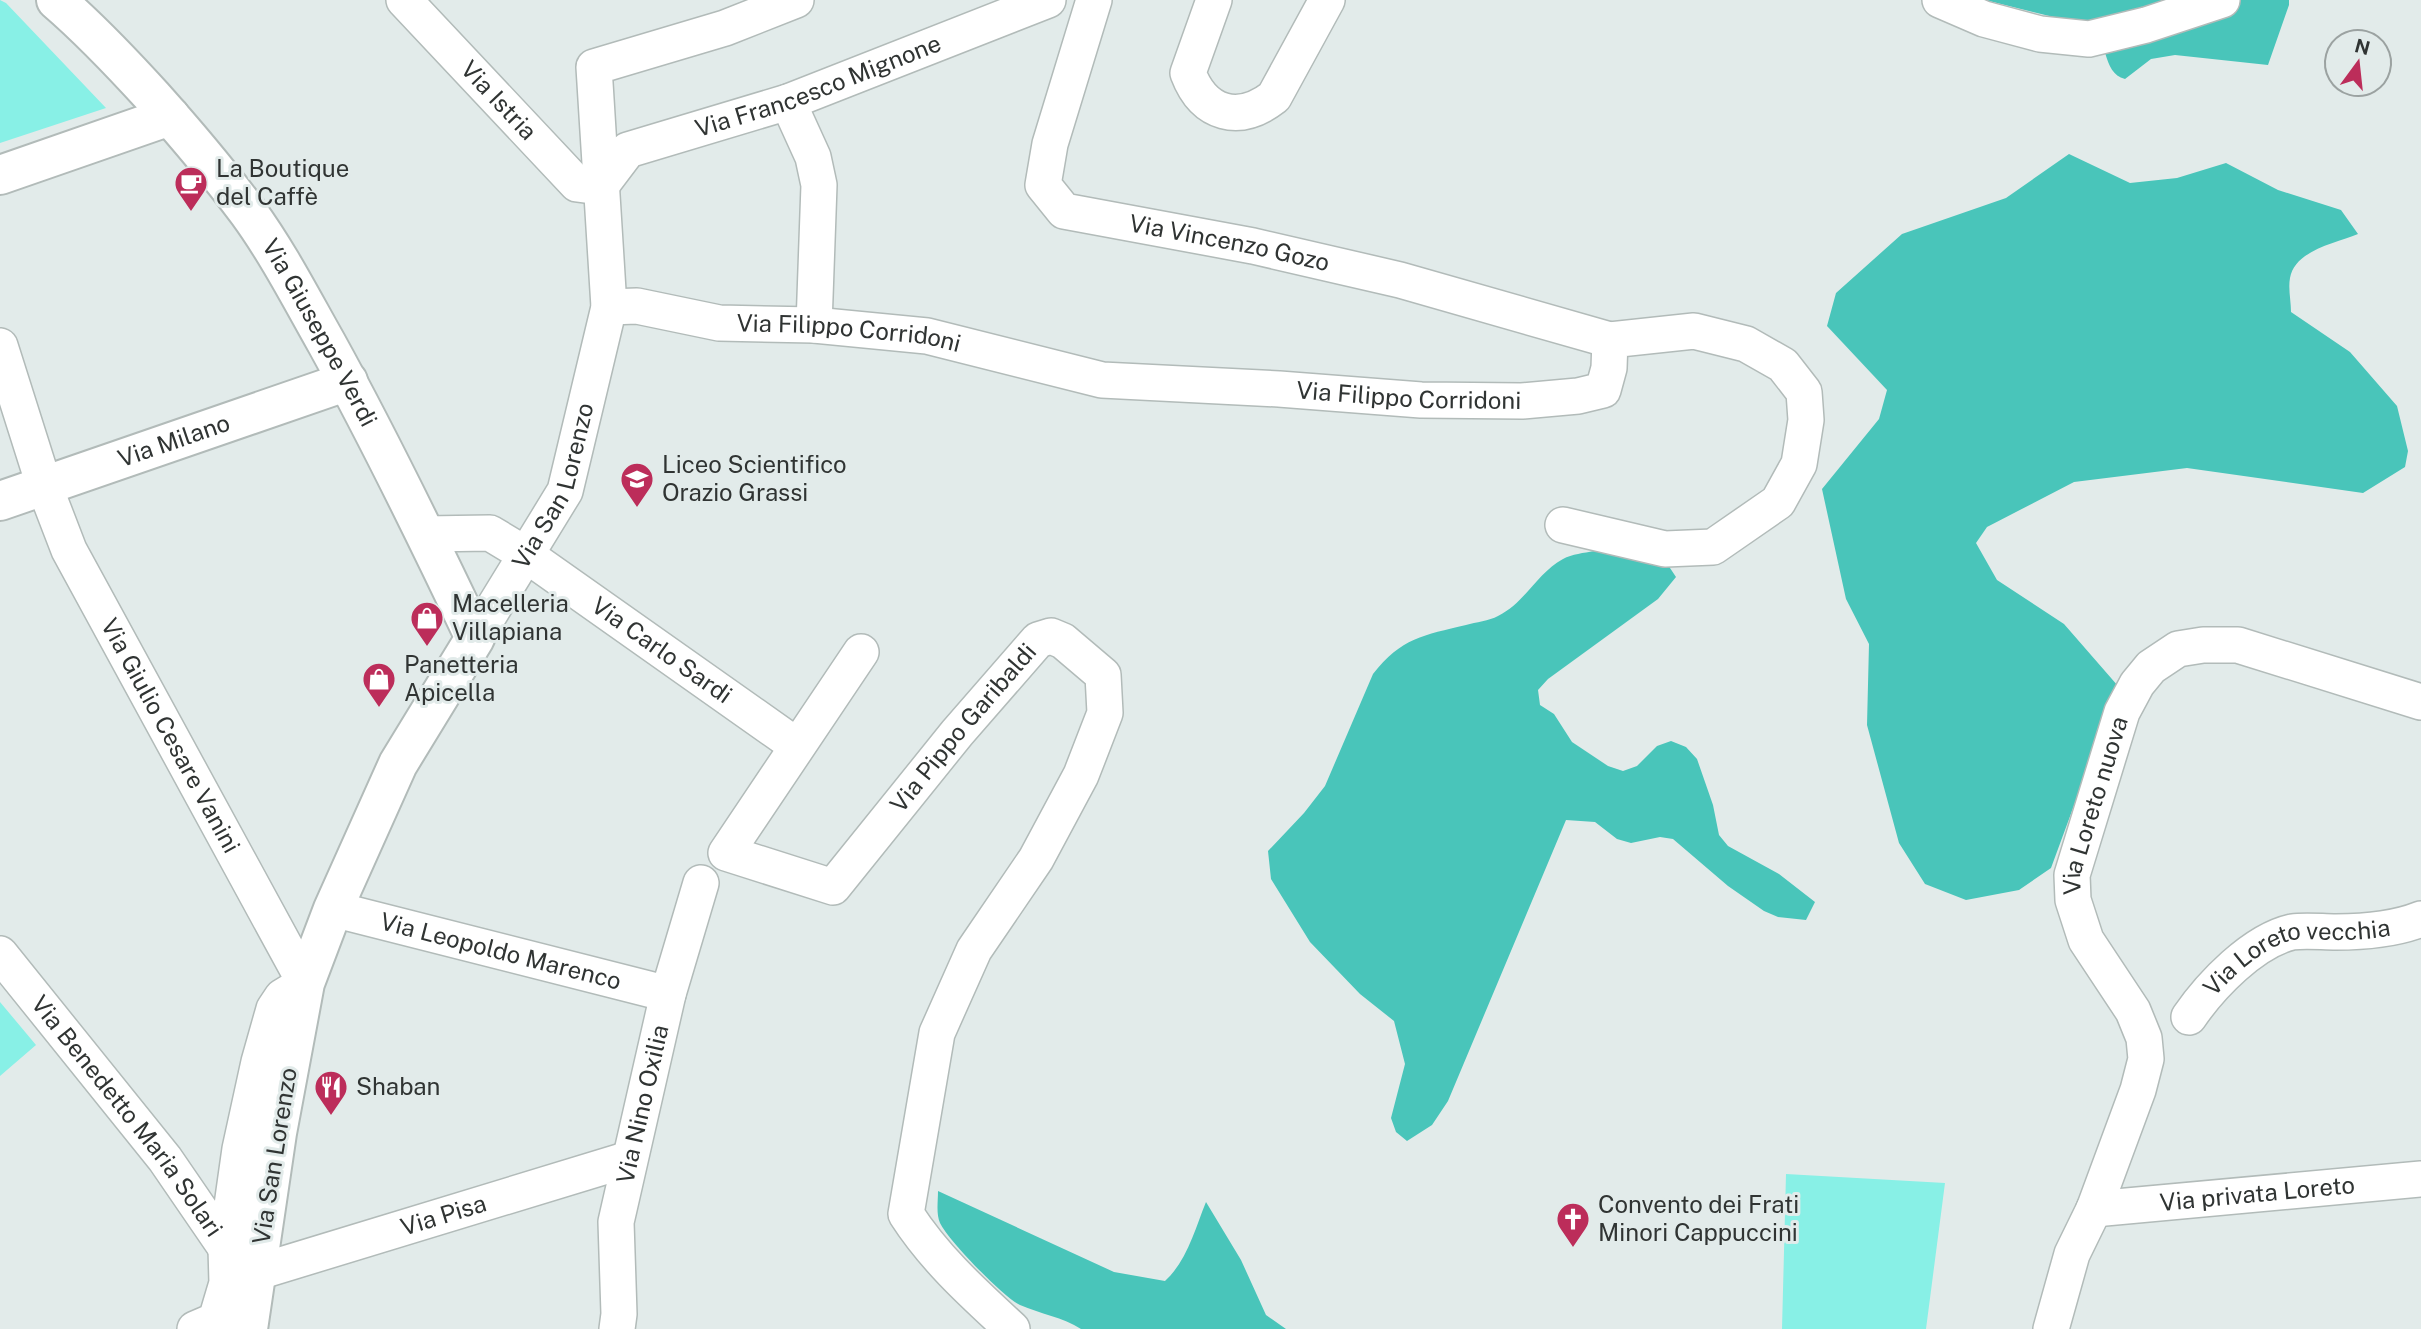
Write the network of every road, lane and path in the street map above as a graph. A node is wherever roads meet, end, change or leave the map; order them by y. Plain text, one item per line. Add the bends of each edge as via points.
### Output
1 (56, 0) edge
2 (404, 0) edge
3 (796, 0) edge
4 (1048, 0) edge
5 (1094, 0) edge
6 (1214, 0) edge
7 (1327, 0) edge
8 (1940, 0) edge
9 (2221, 0) edge
10 (720, 14) edge
11 (788, 102) junction
12 (170, 116) junction
13 (0, 175) edge
14 (600, 187) junction
15 (609, 307) junction
16 (814, 325) junction
17 (1610, 340) junction
18 (0, 346) edge
19 (348, 381) junction
20 (44, 485) junction
21 (0, 501) edge
22 (1563, 525) dead end
23 (425, 534) junction
24 (525, 554) junction
25 (474, 638) junction
26 (861, 652) dead end
27 (2421, 702) edge
28 (797, 746) junction
29 (701, 883) dead end
30 (332, 909) junction
31 (2421, 919) edge
32 (0, 954) edge
33 (305, 983) junction
34 (668, 994) junction
35 (2189, 1017) dead end
36 (629, 1159) junction
37 (2421, 1179) edge
38 (2094, 1209) junction
39 (226, 1248) junction
40 (258, 1272) junction
41 (195, 1329) edge
42 (247, 1329) edge
43 (617, 1329) edge
44 (1012, 1329) edge
45 (2051, 1329) edge

1 - 12 street, Via Giuseppe Verdi via 90,29
2 - 14 street, Via Istria via 577,184
3 - 10 street
4 - 11 street, Via Francesco Mignone
5 - 17 street, Via Vincenzo Gozo via 1050,144 1043,184 1064,211 1253,246 1400,280
6 - 7 street via 1188,73 1203,100 1232,113 1262,107 1274,97
8 - 9 street via 1984,19 2040,34 2089,40
10 - 14 street, Via San Lorenzo via 594,67
11 - 14 street, Via Francesco Mignone via 628,150
11 - 16 street via 813,156 819,185
12 - 13 street
12 - 19 street, Via Giuseppe Verdi via 248,213
14 - 15 street, Via San Lorenzo
15 - 16 street, Via Filippo Corridoni via 637,306 719,323
15 - 24 street, Via San Lorenzo via 565,491
16 - 17 street, Via Filippo Corridoni via 927,335 1102,380 1421,400 1522,401 1603,390
17 - 22 street via 1693,331 1746,344 1783,365 1804,392 1806,421 1799,464 1778,502 1713,547 1665,549
18 - 20 street, Via Giulio Cesare Vanini
19 - 20 street, Via Milano
19 - 23 street, Via Giuseppe Verdi
20 - 21 street, Via Milano
20 - 33 street, Via Giulio Cesare Vanini via 69,550
23 - 24 street, Via Carlo Sardi via 490,533
23 - 25 street, Via Giuseppe Verdi
24 - 25 street, Via San Lorenzo
24 - 28 street, Via Carlo Sardi
25 - 30 street, Via San Lorenzo via 398,764
26 - 28 street, Via Pippo Garibaldi
27 - 38 street, Via Loreto nuova via 2238,645 2178,649 2151,667 2137,684 2122,712 2072,875 2073,900 2086,940 2133,1011 2144,1038 2146,1059
28 - 44 street, Via Pippo Garibaldi via 726,853 833,887 1038,640 1051,636 1063,641 1103,675 1105,713 1081,775 1036,859 974,950 937,1033 906,1214 959,1280
29 - 34 street, Via Nino Oxilia
30 - 33 street, Via San Lorenzo
30 - 34 street, Via Leopoldo Marenco
31 - 35 street, Via Loreto vecchia via 2279,937 2241,960 2207,991
32 - 39 street, Via Benedetto Maria Solari via 165,1159
33 - 39 street, Via San Lorenzo via 282,997 274,1009 244,1124
33 - 40 street, Via San Lorenzo via 277,1133
34 - 36 street, Via Nino Oxilia
36 - 40 street, Via Pisa
36 - 43 street, Via Nino Oxilia via 616,1222
37 - 38 street, Via privata Loreto
38 - 45 street, Via Loreto nuova via 2072,1254
39 - 41 street, Via San Lorenzo via 227,1283 216,1320
40 - 42 street, Via San Lorenzo

